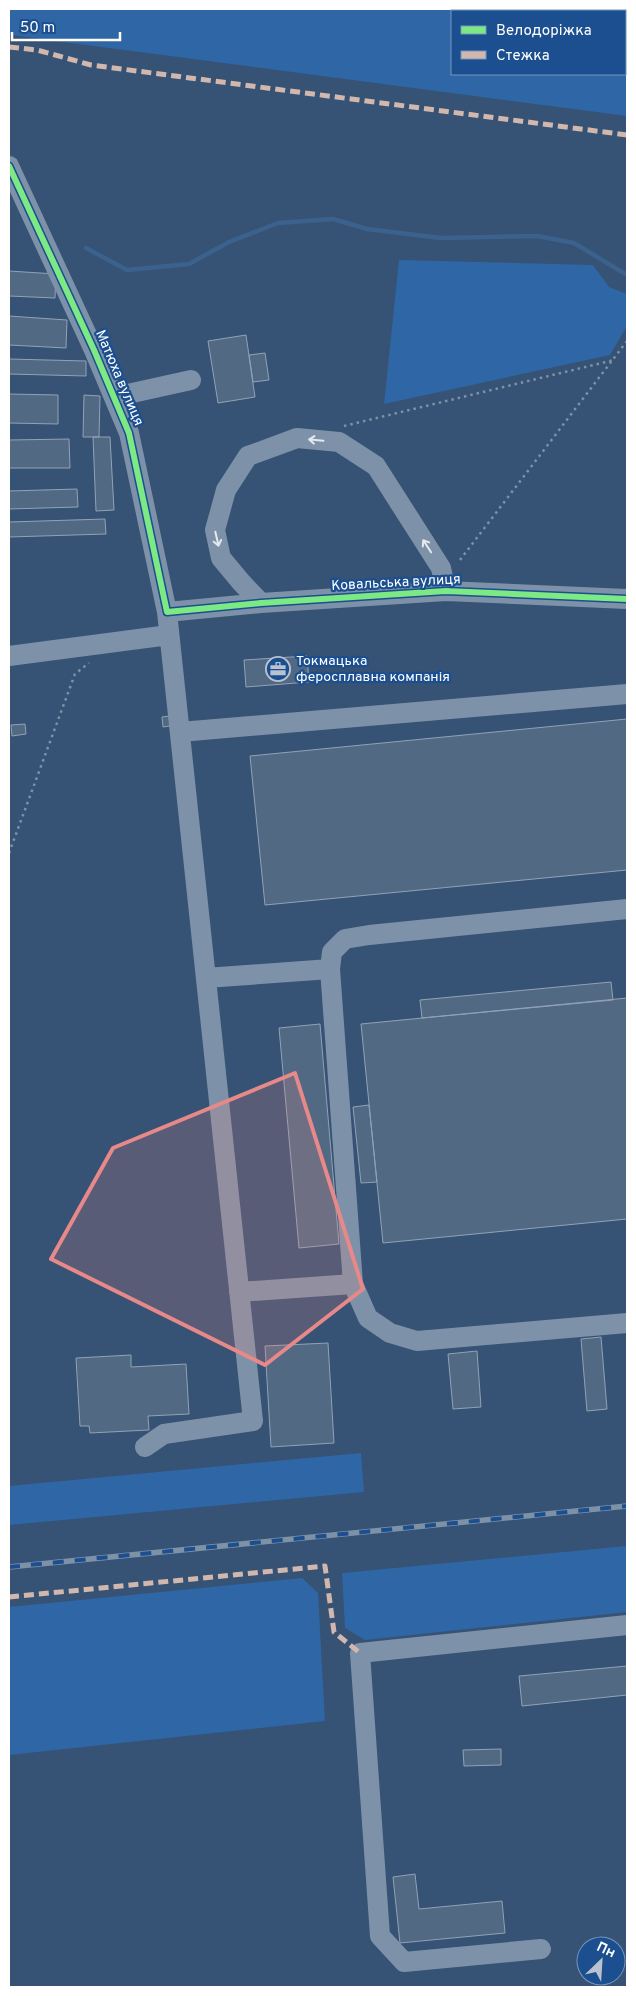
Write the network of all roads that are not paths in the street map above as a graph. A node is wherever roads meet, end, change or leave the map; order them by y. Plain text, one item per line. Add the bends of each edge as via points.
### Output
1 (9, 166) edge
2 (192, 380) dead end
3 (114, 397) junction
4 (446, 591) junction
5 (627, 599) edge
6 (261, 603) junction
7 (167, 612) junction
8 (169, 636) junction
9 (9, 656) edge
10 (627, 694) edge
11 (180, 732) junction
12 (627, 909) edge
13 (330, 969) junction
14 (206, 978) junction
15 (353, 1284) junction
16 (239, 1292) junction
17 (627, 1323) edge
18 (145, 1447) dead end
19 (627, 1626) edge
20 (541, 1949) dead end

1 - 3 street, Матюха вулиця
2 - 3 street
3 - 7 street, Матюха вулиця via 129,433
4 - 5 street, Ковальська вулиця
4 - 6 street, Ковальська вулиця
4 -> 6 street, Ковальська вулиця via 441,568 376,466 339,442 296,438 248,456 226,490 215,530 221,558
6 - 7 street, Ковальська вулиця
7 - 8 street, Матюха вулиця
8 - 9 street
8 - 11 street, Матюха вулиця
10 - 11 street
11 - 14 street, Матюха вулиця
12 - 13 street via 345,939 332,952
13 - 14 street
13 - 15 street
14 - 16 street, Матюха вулиця
15 - 16 street
15 - 17 street via 368,1318 390,1333 417,1342
16 - 18 street, Матюха вулиця via 253,1421 164,1434
19 - 20 street via 360,1653 380,1936 404,1962

